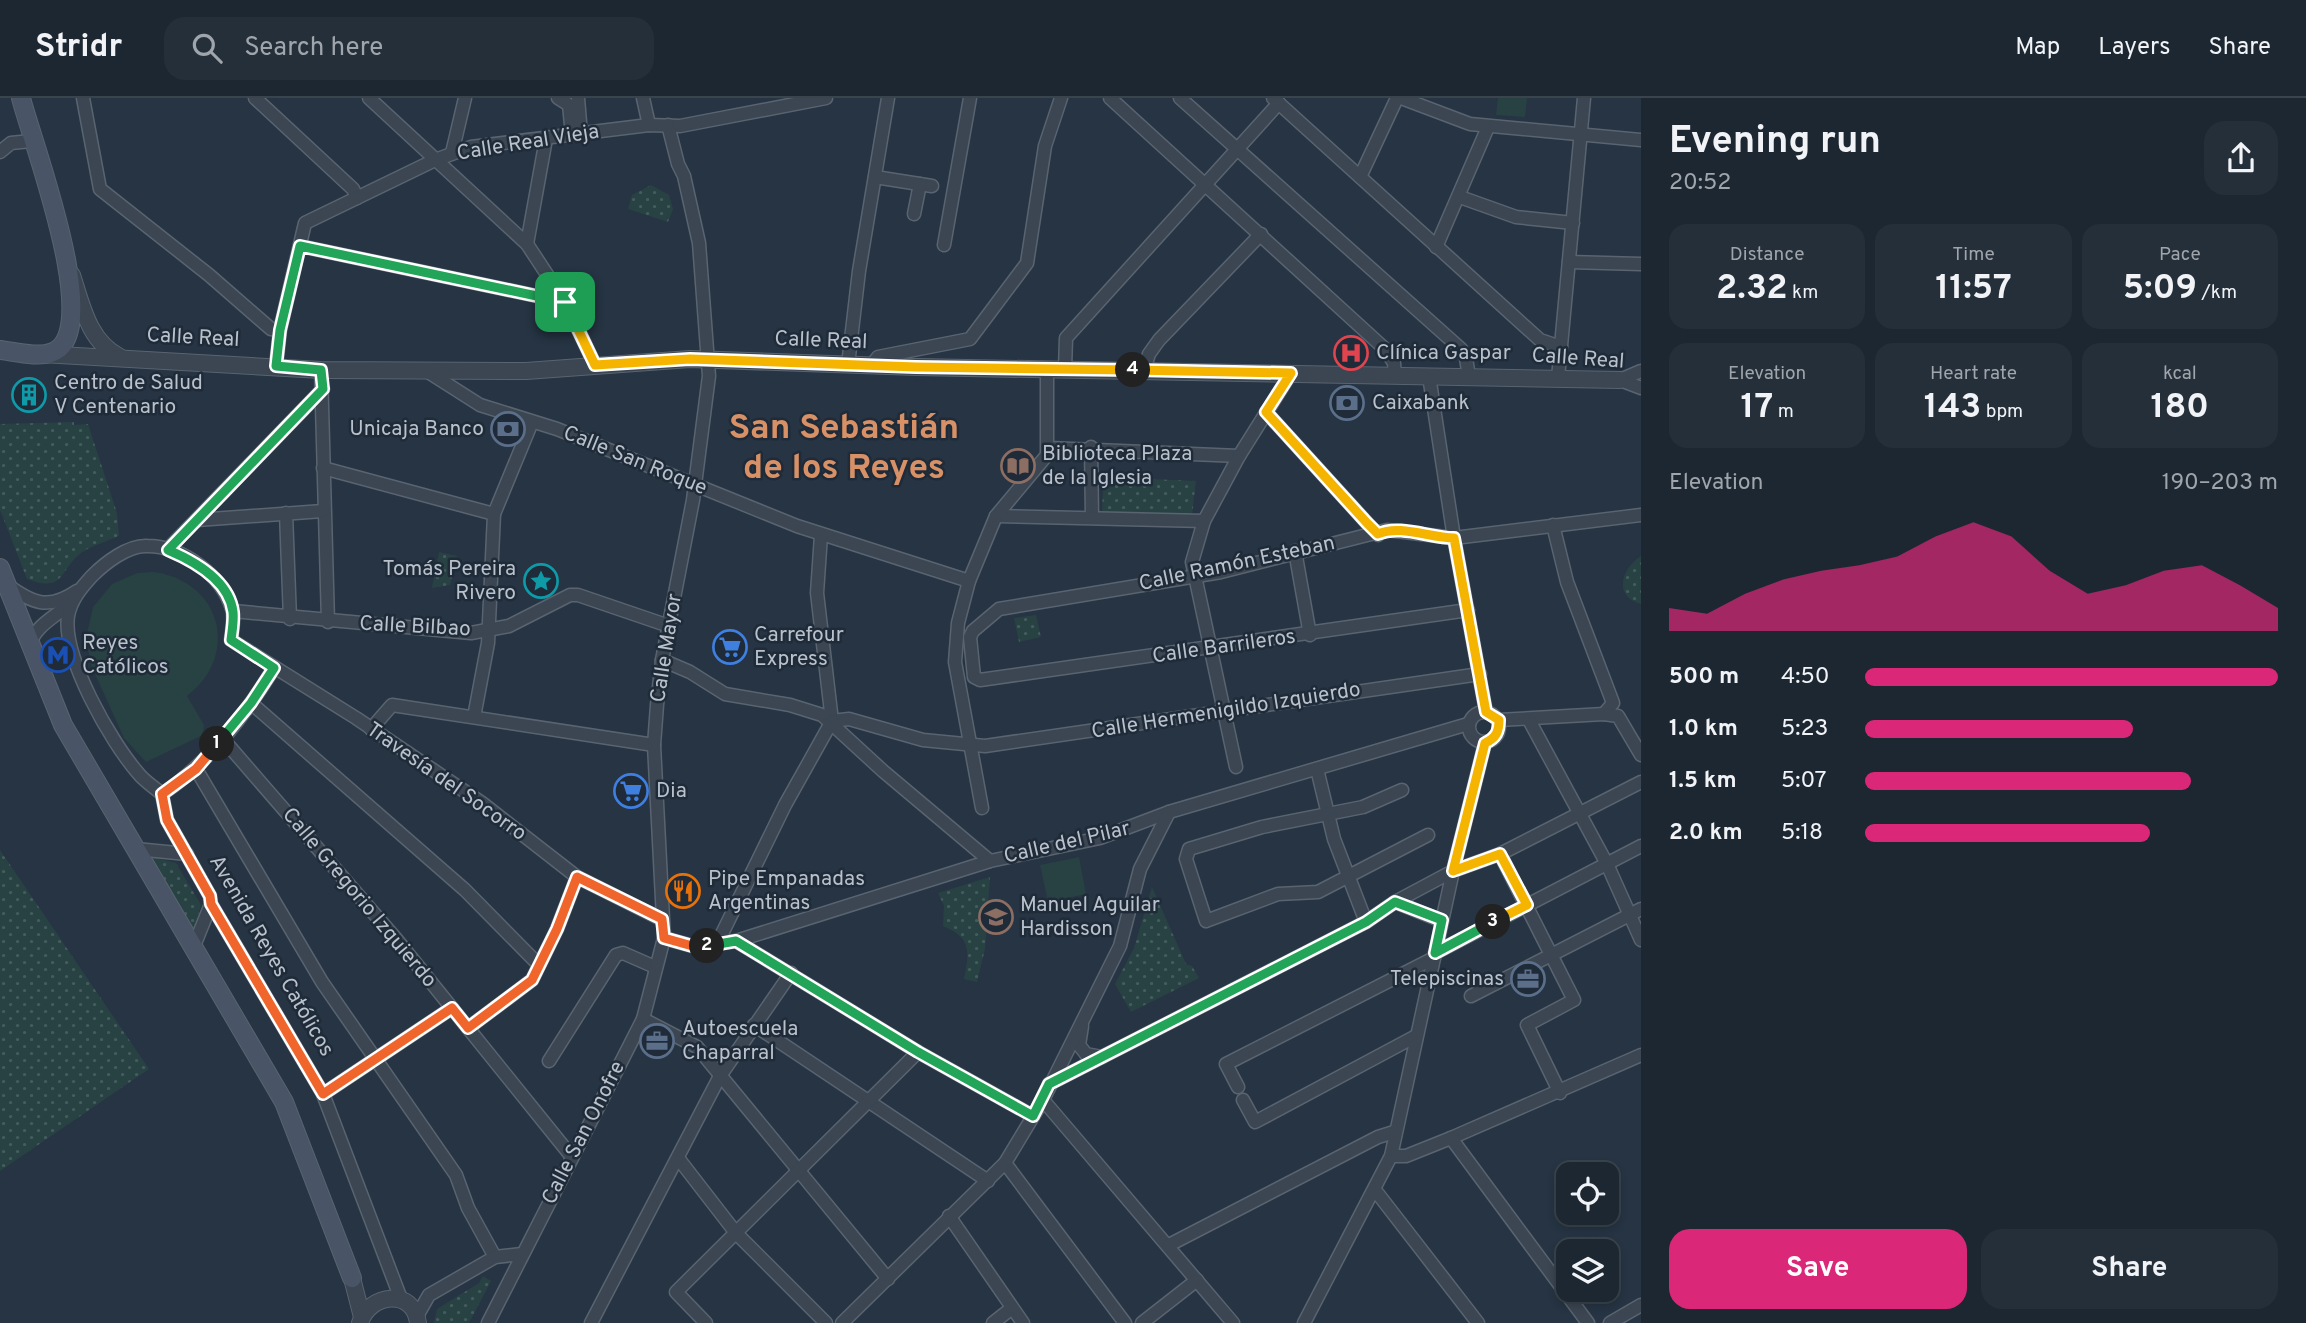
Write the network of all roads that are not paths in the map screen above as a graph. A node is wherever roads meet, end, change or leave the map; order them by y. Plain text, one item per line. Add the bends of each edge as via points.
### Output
1 (21, 98) edge
2 (83, 98) edge
3 (255, 98) edge
4 (369, 98) edge
5 (466, 98) edge
6 (643, 98) edge
7 (826, 98) edge
8 (888, 98) edge
9 (970, 98) edge
10 (1061, 98) edge
11 (1110, 98) edge
12 (1180, 98) edge
13 (1399, 98) edge
14 (1584, 98) edge
15 (569, 99) edge
16 (1276, 101) edge
17 (649, 125) junction
18 (668, 125) junction
19 (1488, 127) junction
20 (577, 135) junction
21 (1580, 136) junction
22 (546, 139) junction
23 (1641, 140) edge
24 (32, 141) junction
25 (1237, 151) junction
26 (0, 152) edge
27 (452, 153) junction
28 (435, 160) junction
29 (874, 177) junction
30 (1360, 177) junction
31 (1206, 186) junction
32 (1460, 197) junction
33 (358, 198) junction
34 (914, 214) dead end
35 (1573, 223) junction
36 (1261, 234) junction
37 (527, 244) junction
38 (944, 245) dead end
39 (300, 246) junction
40 (1436, 247) junction
41 (1569, 262) junction
42 (1641, 264) edge
43 (70, 270) junction
44 (565, 302) junction
45 (280, 330) junction
46 (1561, 347) junction
47 (0, 350) edge
48 (42, 354) junction
49 (120, 357) junction
50 (708, 360) junction
51 (595, 365) junction
52 (848, 365) junction
53 (276, 366) junction
54 (871, 366) junction
55 (1047, 369) junction
56 (1065, 369) junction
57 (321, 370) junction
58 (425, 370) junction
59 (1144, 370) junction
60 (1641, 371) edge
61 (1291, 373) junction
62 (1395, 375) junction
63 (1429, 376) junction
64 (1469, 377) junction
65 (1559, 379) junction
66 (1620, 380) junction
67 (1641, 388) edge
68 (323, 389) junction
69 (1266, 412) junction
70 (533, 422) junction
71 (1091, 447) junction
72 (1049, 448) junction
73 (1239, 456) junction
74 (323, 468) junction
75 (695, 486) junction
76 (323, 511) junction
77 (286, 513) junction
78 (494, 514) junction
79 (1641, 515) edge
80 (996, 516) junction
81 (1092, 517) junction
82 (197, 520) junction
83 (1204, 521) junction
84 (1553, 525) junction
85 (1378, 534) junction
86 (821, 535) junction
87 (1454, 538) junction
88 (168, 550) junction
89 (1295, 551) junction
90 (3, 575) edge
91 (1193, 577) junction
92 (969, 581) junction
93 (77, 595) junction
94 (1468, 610) junction
95 (233, 611) junction
96 (290, 619) junction
97 (328, 622) junction
98 (669, 626) junction
99 (487, 629) junction
100 (1310, 635) junction
101 (29, 646) junction
102 (1209, 649) junction
103 (662, 660) junction
104 (274, 668) junction
105 (1480, 674) junction
106 (980, 680) joint
107 (251, 703) junction
108 (1224, 712) junction
109 (1486, 712) junction
110 (1604, 714) junction
111 (474, 717) junction
112 (1499, 720) junction
113 (1528, 720) junction
114 (832, 721) junction
115 (1468, 724) junction
116 (371, 729) junction
117 (222, 738) junction
118 (1485, 743) junction
119 (654, 745) junction
120 (971, 745) junction
121 (1641, 755) edge
122 (1236, 767) dead end
123 (196, 769) junction
124 (1317, 769) junction
125 (1641, 782) edge
126 (1402, 790) dead end
127 (162, 794) junction
128 (982, 808) dead end
129 (1168, 812) junction
130 (1329, 812) junction
131 (1579, 813) junction
132 (1428, 835) dead end
133 (1641, 846) edge
134 (136, 849) junction
135 (187, 854) junction
136 (1500, 854) junction
137 (990, 861) junction
138 (1607, 864) junction
139 (1453, 871) junction
140 (577, 877) junction
141 (1348, 879) junction
142 (1395, 902) junction
143 (211, 904) junction
144 (1527, 905) junction
145 (1635, 912) edge
146 (662, 919) junction
147 (1442, 920) junction
148 (1366, 922) junction
149 (664, 938) junction
150 (1641, 940) edge
151 (736, 941) junction
152 (717, 944) junction
153 (194, 946) junction
154 (1434, 955) junction
155 (1552, 956) junction
156 (539, 965) junction
157 (655, 967) junction
158 (791, 973) junction
159 (1471, 996) dead end
160 (452, 1008) junction
161 (1084, 1016) junction
162 (643, 1019) junction
163 (754, 1025) junction
164 (468, 1028) junction
165 (1416, 1036) junction
166 (918, 1052) junction
167 (1641, 1055) edge
168 (1102, 1057) junction
169 (377, 1059) junction
170 (549, 1061) dead end
171 (720, 1076) junction
172 (1049, 1084) junction
173 (1238, 1087) dead end
174 (1560, 1093) junction
175 (323, 1094) junction
176 (1043, 1100) junction
177 (1243, 1100) dead end
178 (870, 1102) junction
179 (1033, 1116) junction
180 (1394, 1132) junction
181 (1451, 1138) junction
182 (1391, 1156) junction
183 (572, 1157) junction
184 (678, 1158) junction
185 (1005, 1163) junction
186 (801, 1170) junction
187 (988, 1181) junction
188 (1375, 1190) junction
189 (949, 1216) junction
190 (736, 1233) junction
191 (1169, 1245) junction
192 (522, 1254) junction
193 (495, 1257) junction
194 (352, 1278) junction
195 (888, 1279) junction
196 (1197, 1280) junction
197 (401, 1299) junction
198 (380, 1300) junction
199 (1641, 1305) edge
200 (1012, 1308) junction
201 (361, 1320) edge
202 (418, 1320) edge
203 (488, 1323) edge
204 (591, 1323) edge
205 (706, 1323) edge
206 (826, 1323) edge
207 (842, 1323) edge
208 (993, 1323) edge
209 (1023, 1323) edge
210 (1125, 1323) edge
211 (1142, 1323) edge
212 (1233, 1323) edge
213 (1304, 1323) edge
214 (1478, 1323) edge
215 (1588, 1323) edge
216 (1610, 1323) edge

1 - 24 main road
2 - 45 street via 97,185 271,329
3 - 33 street
4 - 28 street
5 - 27 street
6 - 17 street
7 - 18 street, Calle Real Vieja
8 - 29 street
9 - 38 street
10 - 54 street via 1045,146 1027,263 970,340 878,357
11 - 31 street
12 - 25 street
13 - 19 street
13 - 30 street
14 - 21 street
15 - 20 street
16 - 25 street
16 - 30 street
17 - 18 street, Calle Real Vieja
17 - 20 street, Calle Real Vieja
18 - 50 street, Calle Mayor via 699,243
19 - 21 street
19 - 32 street
20 - 22 street, Calle Real Vieja
21 - 23 street
21 - 35 street
22 - 27 street, Calle Real Vieja
22 - 37 street
24 - 26 street via 11,143
24 - 43 main road
25 - 31 street
25 - 64 street via 1461,349
27 - 28 street, Calle Real Vieja
28 - 33 street, Calle Real Vieja
28 - 37 street
29 - 34 street via 926,185
29 - 52 street
30 - 40 street
31 - 36 street
31 - 56 street via 1066,338
32 - 35 street via 1516,217
32 - 40 street
33 - 39 street, Calle Real Vieja via 305,223
35 - 41 street
36 - 59 street via 1159,340
36 - 62 street via 1384,349 1394,363
37 - 44 street
39 - 44 street
39 - 45 street, Calle Real Vieja
40 - 46 street via 1540,340
41 - 42 street
41 - 46 street
43 - 48 main road via 68,335 60,347
43 - 49 street via 93,333
44 - 51 street
45 - 53 street, Calle Real Vieja
46 - 65 street
47 - 48 main road, Calle Real
48 - 49 street, Calle Real
49 - 53 street, Calle Real
50 - 51 street, Calle Real
50 - 52 street, Calle Real
50 - 75 street, Calle Mayor
51 - 58 street, Calle Real via 526,372
52 - 54 street, Calle Real
53 - 57 street, Calle Real
54 - 55 street, Calle Real
55 - 56 street, Calle Real
55 - 72 street
56 - 59 street, Calle Real
57 - 58 street, Calle Real
57 - 68 street
58 - 70 street, Calle San Roque via 480,404
59 - 61 street, Calle Real
60 - 66 street
61 - 62 street, Calle Real
61 - 69 street
62 - 63 street, Calle Real
63 - 64 street, Calle Real
63 - 87 street
64 - 65 street, Calle Real
65 - 66 street, Calle Real
66 - 67 street, Calle Real
68 - 74 street
68 - 82 street
69 - 73 street
69 - 85 street
70 - 75 street, Calle San Roque
70 - 78 street
71 - 72 street
71 - 73 street
71 - 81 street
72 - 80 street
73 - 83 street
74 - 76 street
74 - 78 street
75 - 86 street, Calle San Roque
75 - 98 street, Calle Mayor
76 - 77 street
76 - 97 street
77 - 82 street
77 - 96 street
78 - 99 street
79 - 84 street, Calle Ramón Esteban
80 - 81 street
80 - 92 street
81 - 83 street
82 - 88 street
83 - 91 street via 1192,562
84 - 87 street, Calle Ramón Esteban
84 - 110 street via 1567,582 1612,704
85 - 87 street, Calle Ramón Esteban via 1399,530
85 - 89 street, Calle Ramón Esteban
86 - 92 street, Calle San Roque
86 - 114 street via 817,593
87 - 94 street
88 - 93 street via 147,545 135,548 112,560
88 - 95 street via 212,576
89 - 91 street, Calle Ramón Esteban
89 - 100 street
90 - 93 street via 29,600 43,604
90 - 101 main road
91 - 102 street
91 - 106 street, Calle Ramón Esteban via 999,609 978,624 970,637 971,670
92 - 120 street via 958,623 955,662
93 - 101 street via 32,635
93 - 127 street via 67,633 70,652 121,751 139,775
94 - 100 street, Calle Barrileros
94 - 105 street
95 - 96 street, Calle Bilbao
95 - 104 street, Travesía del Socorro via 231,640
96 - 97 street, Calle Bilbao
97 - 99 street, Calle Bilbao via 459,633
98 - 99 street, Calle Bilbao via 570,595 509,626
98 - 103 street, Calle Mayor
99 - 111 street
100 - 102 street, Calle Barrileros
101 - 134 main road via 63,726
102 - 106 street, Calle Barrileros
102 - 108 street
103 - 114 street via 725,694 790,705
103 - 119 street, Calle Mayor
104 - 107 street
104 - 116 street, Travesía del Socorro
105 - 108 street, Calle Hermenigildo Izquierdo
105 - 109 street
107 - 117 street
107 - 156 street via 465,890
108 - 120 street, Calle Hermenigildo Izquierdo
108 - 122 street
109 - 112 street
109 - 115 street via 1473,715
110 - 113 street
110 - 121 street via 1618,716
111 - 116 street via 392,705
111 - 119 street
112 - 113 street
112 - 118 street via 1493,740
113 - 131 street
114 - 120 street, Calle Hermenigildo Izquierdo via 849,719 923,740
114 - 137 street via 883,771
114 - 152 street
115 - 118 street via 1474,740
115 - 124 street, Calle del Pilar
116 - 140 street, Travesía del Socorro via 482,803
117 - 123 street
117 - 160 street, Calle Gregorio Izquierdo
118 - 139 street
119 - 146 street, Calle Mayor
120 - 128 street
123 - 127 street
123 - 169 street via 316,973
124 - 129 street, Calle del Pilar
124 - 130 street
125 - 131 street
126 - 130 street via 1363,807
127 - 135 street, Avenida Reyes Católicos via 167,820
129 - 137 street, Calle del Pilar via 1100,838
129 - 161 street via 1140,869 1120,946
130 - 141 street
130 - 141 street via 1189,849 1186,859 1206,921 1278,894 1318,892
131 - 136 street
131 - 138 street
132 - 141 street
133 - 138 street
134 - 135 street
134 - 153 main road
135 - 143 street, Avenida Reyes Católicos
136 - 139 street
136 - 144 street
137 - 151 street, Calle del Pilar
138 - 144 street
138 - 145 street
139 - 142 street
139 - 147 street
140 - 146 street, Travesía del Socorro
140 - 156 street
141 - 148 street
142 - 147 street
142 - 148 street
143 - 153 street
143 - 175 street, Avenida Reyes Católicos
144 - 154 street
144 - 155 street
145 - 150 street
145 - 155 street
146 - 149 street, Calle Mayor
147 - 154 street
148 - 168 street
149 - 152 street, Calle del Pilar via 696,947
149 - 157 street, Calle San Onofre
151 - 152 street, Calle del Pilar
151 - 158 street
153 - 194 main road via 284,1102
154 - 165 street
154 - 173 street via 1226,1064
155 - 159 street
155 - 174 street via 1574,1000 1527,1025
156 - 164 street via 532,980
157 - 162 street, Calle San Onofre
157 - 170 street via 623,953 616,955
158 - 163 street
158 - 166 street
160 - 164 street, Calle Gregorio Izquierdo
160 - 169 street
161 - 168 street via 1079,1045 1086,1054
161 - 172 street
162 - 171 street via 698,1047
162 - 183 street, Calle San Onofre
163 - 171 street
163 - 178 street
164 - 183 street, Calle Gregorio Izquierdo
165 - 177 street via 1255,1122
165 - 180 street
166 - 178 street
166 - 179 street
167 - 174 street
168 - 172 street
169 - 175 street
169 - 193 street via 456,1175
171 - 184 street
171 - 186 street
172 - 176 street
174 - 181 street
175 - 197 street, Avenida Reyes Católicos
176 - 179 street
176 - 191 street
178 - 186 street
178 - 187 street
179 - 185 street
180 - 182 street
180 - 191 street
181 - 182 street via 1406,1156
181 - 215 street
182 - 188 street
183 - 192 street, Calle San Onofre
184 - 190 street
184 - 204 street
185 - 187 street
185 - 210 street
186 - 190 street
186 - 195 street
187 - 189 street
188 - 213 street
188 - 214 street
189 - 195 street
189 - 200 street
190 - 205 street via 676,1292
190 - 206 street
191 - 196 street
192 - 193 street
192 - 203 street, Calle San Onofre
193 - 202 street via 429,1295
194 - 198 street via 369,1296
194 - 201 street
195 - 207 street
196 - 211 street
196 - 212 street
197 - 198 street
197 - 202 street
198 - 201 street
199 - 216 street
200 - 208 street
200 - 209 street

